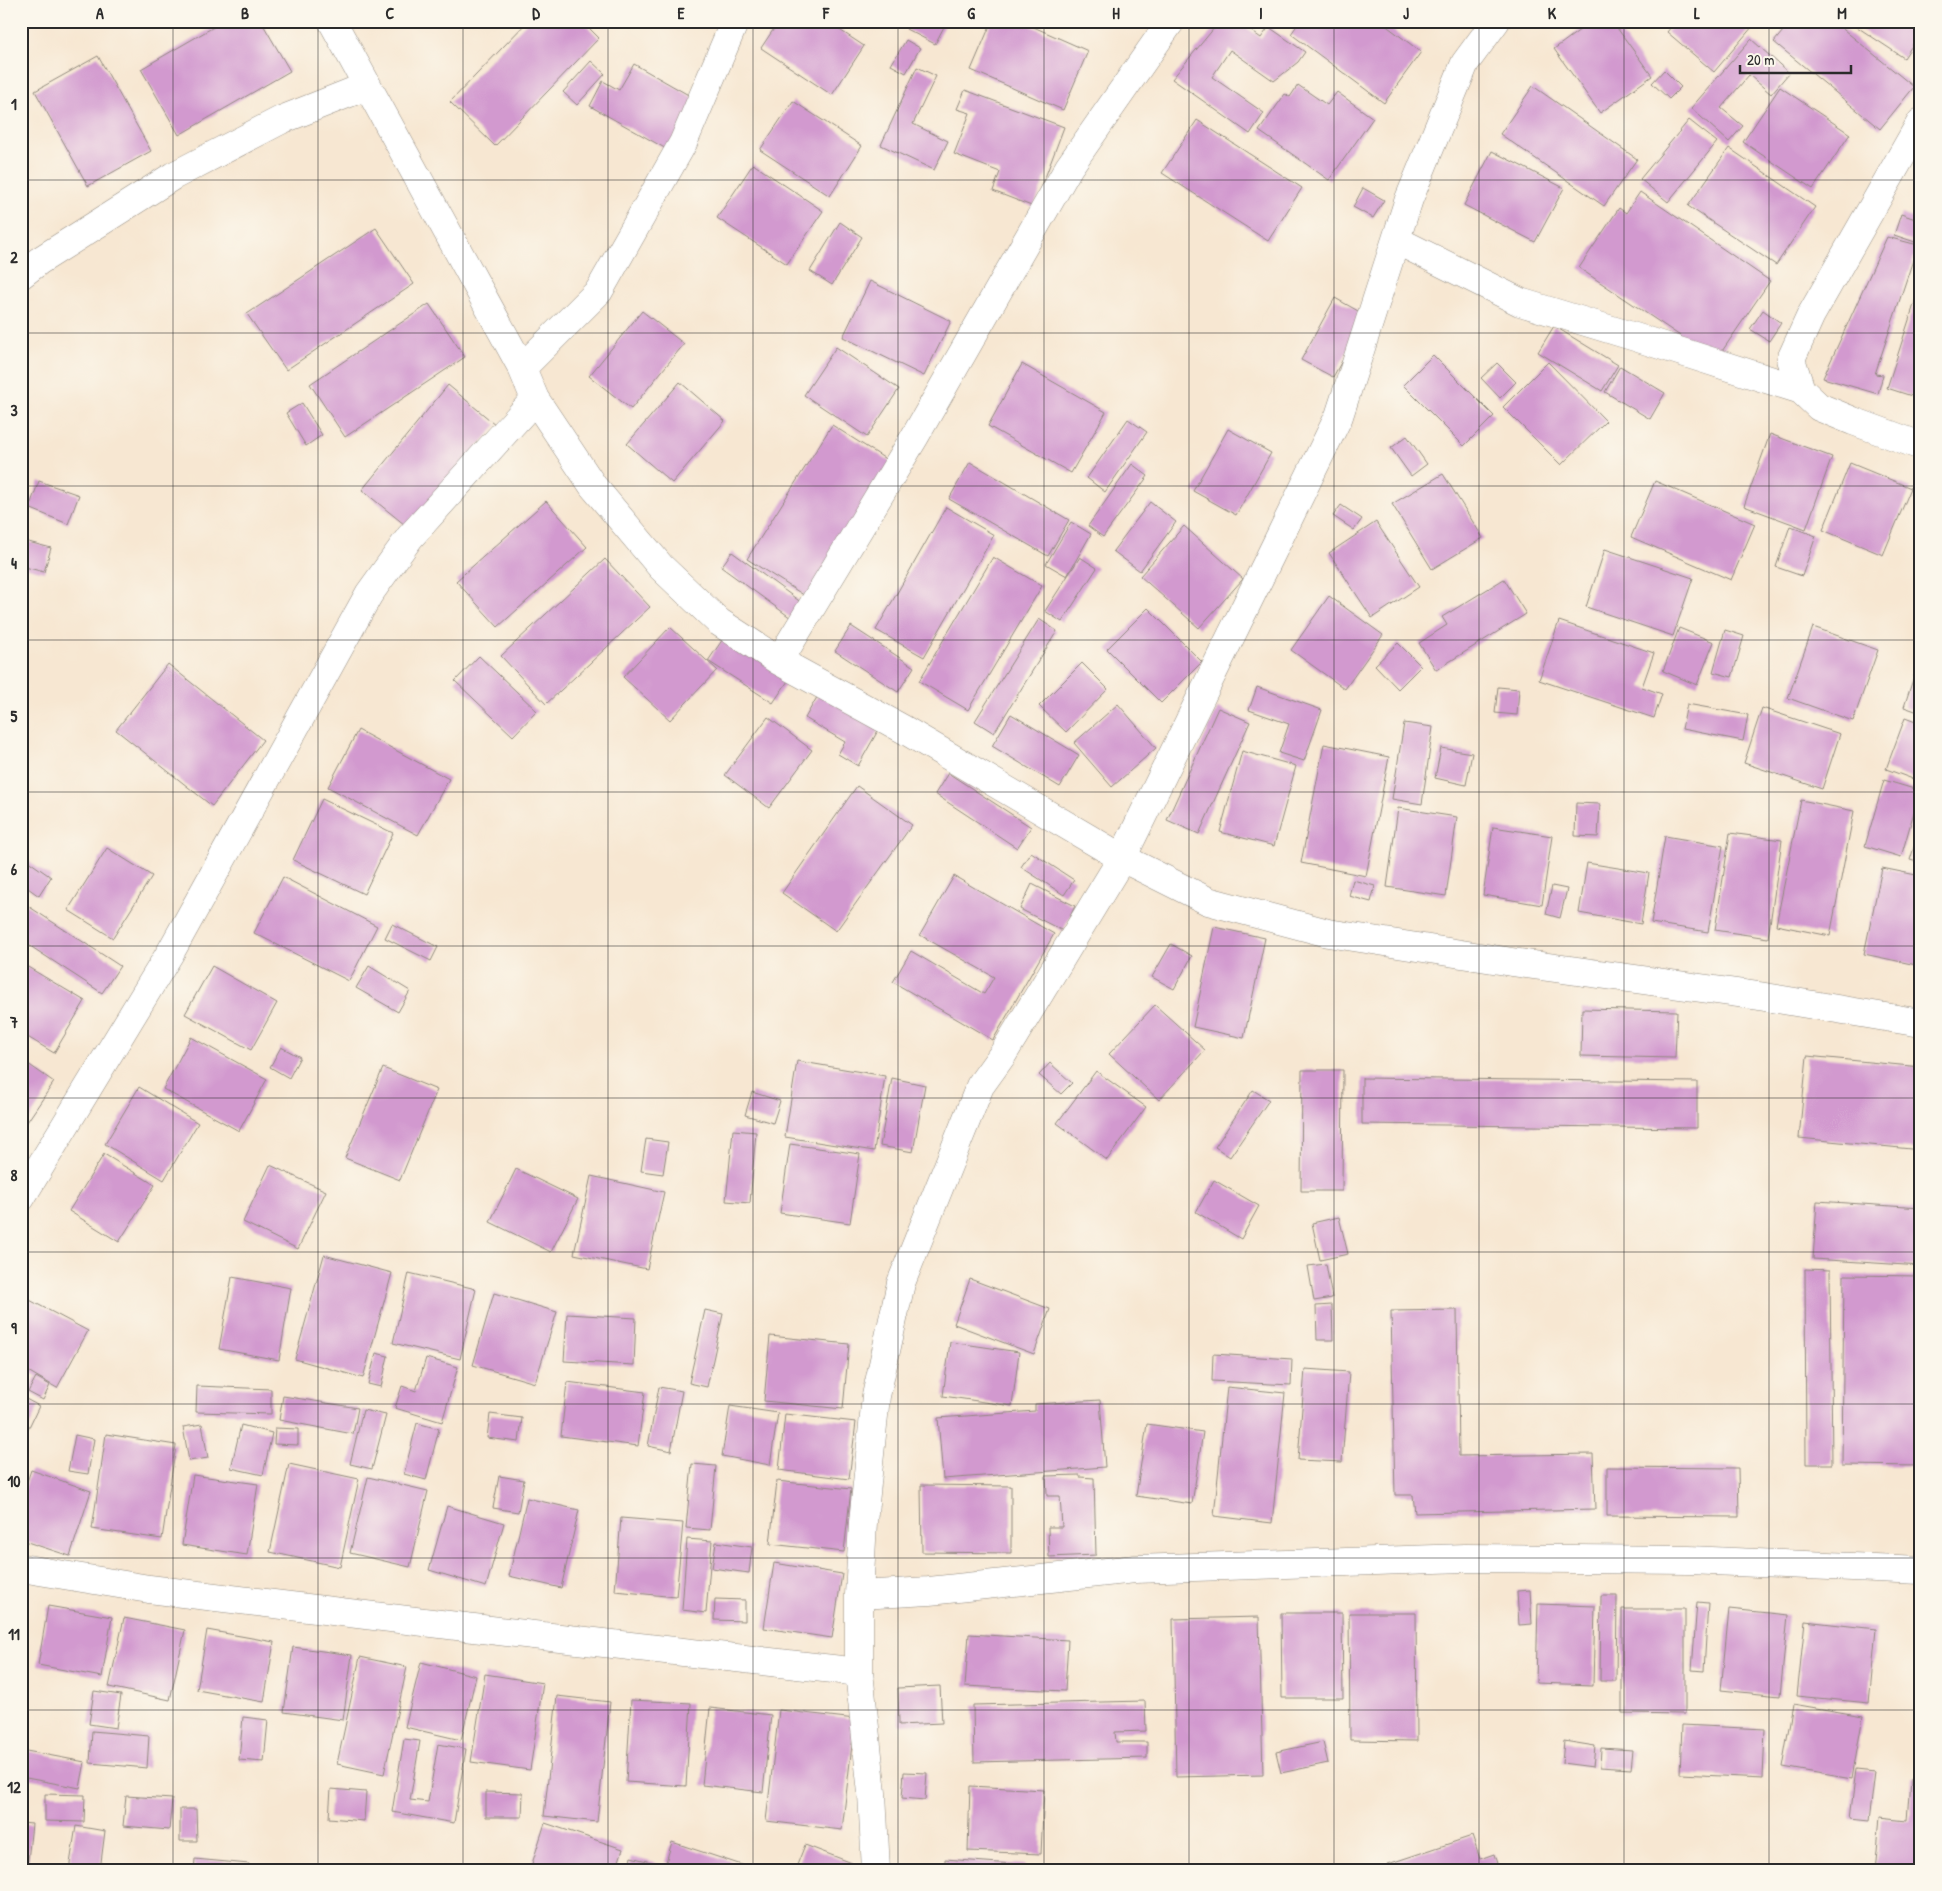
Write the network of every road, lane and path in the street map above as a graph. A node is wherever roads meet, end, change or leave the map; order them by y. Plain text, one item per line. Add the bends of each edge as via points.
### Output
1 (332, 21) edge
2 (734, 21) edge
3 (1171, 21) edge
4 (1496, 21) edge
5 (366, 86) junction
6 (1921, 122) edge
7 (1396, 240) junction
8 (30, 268) edge
9 (522, 368) junction
10 (1800, 390) junction
11 (535, 399) junction
12 (1921, 446) edge
13 (780, 661) junction
14 (1122, 858) junction
15 (1921, 1023) edge
16 (21, 1198) edge
17 (21, 1568) edge
18 (1921, 1570) edge
19 (859, 1595) junction
20 (859, 1672) junction
21 (876, 1870) edge

1 - 5 street
2 - 9 street via 683,143 599,291
3 - 13 street via 1069,167 914,438
4 - 7 street via 1465,63 1409,199
5 - 8 street via 281,120 172,176
5 - 9 street
6 - 10 street via 1811,315 1791,359
7 - 10 street via 1520,302
7 - 14 street via 1339,416
9 - 11 street
10 - 12 street via 1819,407
11 - 13 street via 593,486 661,567 719,622
11 - 16 street via 410,537 369,594 170,953
13 - 14 street
14 - 15 street via 1208,901 1328,933
14 - 19 street via 1003,1054 980,1086 900,1283 876,1396
17 - 20 street via 149,1589
18 - 19 street via 1689,1560 1465,1558 1135,1569 929,1591
19 - 20 street
20 - 21 street via 872,1793

